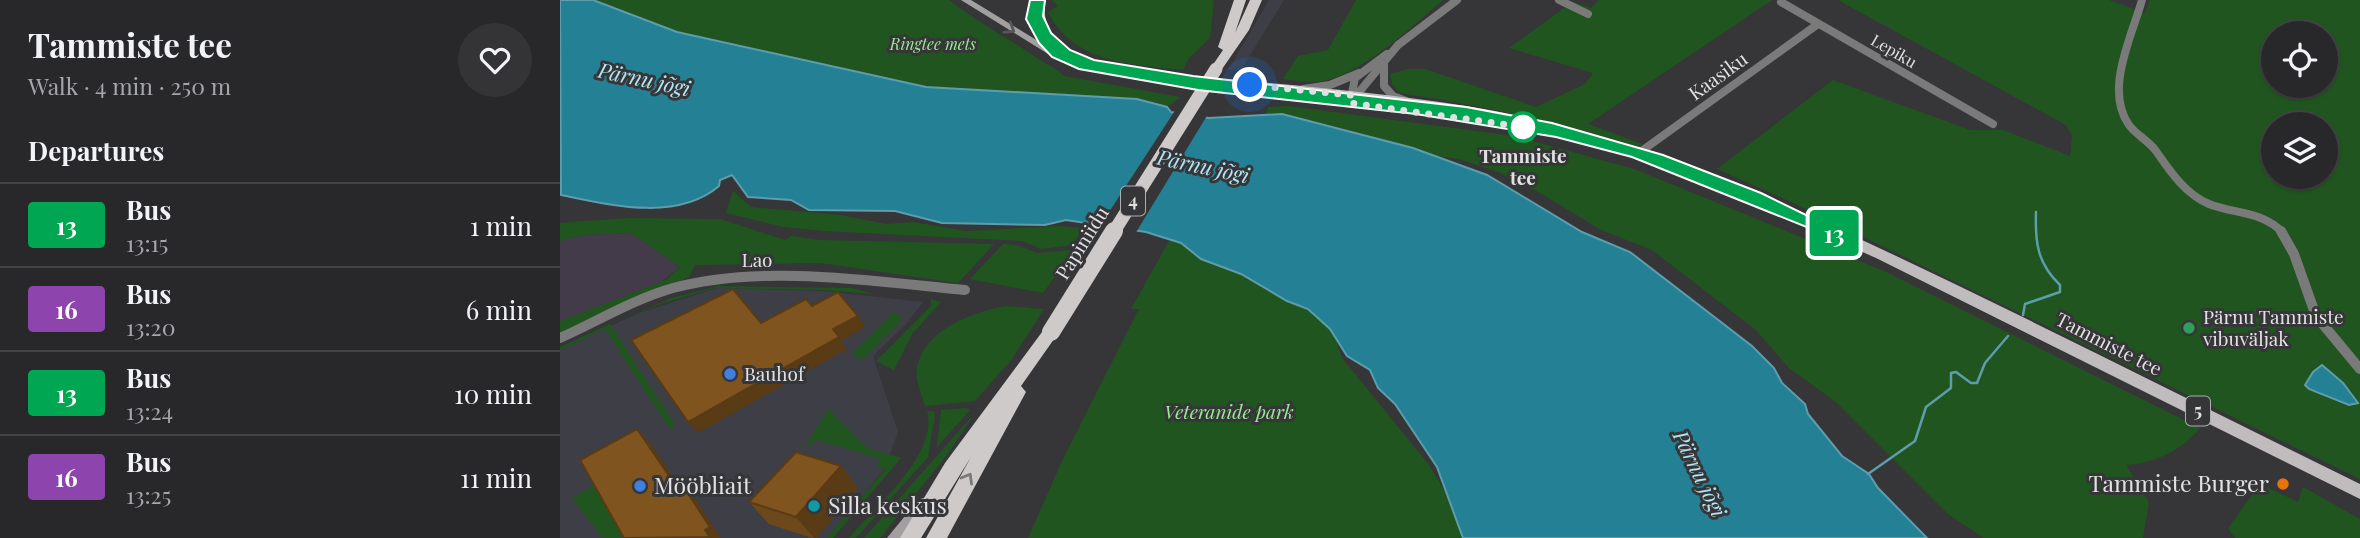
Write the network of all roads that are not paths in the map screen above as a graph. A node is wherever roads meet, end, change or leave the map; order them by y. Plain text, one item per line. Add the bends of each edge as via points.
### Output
1 (965, 0) edge
2 (1035, 0) edge
3 (1041, 0) edge
4 (1240, 0) edge
5 (1256, 0) edge
6 (1457, 0) edge
7 (1559, 0) edge
8 (2142, 0) edge
9 (1781, 2) dead end
10 (1588, 14) dead end
11 (1818, 24) junction
12 (1393, 50) junction
13 (1056, 55) junction
14 (1385, 60) junction
15 (1216, 69) junction
16 (1359, 72) junction
17 (1299, 89) junction
18 (1352, 98) junction
19 (1413, 103) junction
20 (1993, 124) dead end
21 (1639, 153) junction
22 (965, 290) dead end
23 (1051, 332) junction
24 (560, 338) edge
25 (2360, 369) edge
26 (2360, 492) edge
27 (900, 536) edge
28 (936, 538) edge

1 -> 13 main road
2 - 13 main road, 5 via 1031,19 1035,30
3 - 17 main road, Tammiste tee / 5 via 1038,16 1046,35 1066,52 1092,63
4 - 15 highway, 4
5 - 15 highway, 4 via 1243,30
6 - 12 street
7 - 10 street
8 - 25 street via 2118,90 2129,127 2150,143 2184,187 2205,202 2275,224 2290,241 2315,314
9 - 11 street, Lepiku
11 - 20 street, Lepiku
11 - 21 street, Kaasiku
12 - 14 street
12 - 16 street
13 - 18 main road, Tammiste tee / 5 via 1083,67 1129,76
14 - 18 street
14 - 19 street via 1384,86 1393,96
15 - 23 highway, Papiniidu / 4, bridge
16 - 17 street via 1330,85
16 - 18 street
17 - 18 main road, Tammiste tee / 5
18 - 19 main road, Tammiste tee / 5
18 - 21 main road, Tammiste tee / 5
19 - 21 main road, Tammiste tee / 5 via 1552,126
21 - 26 main road, Tammiste tee / 5 via 1838,234
22 - 24 street, Lao via 847,279 725,277 670,289
23 - 27 highway, Papiniidu / 4
28 -> 23 highway, Papiniidu / 4

